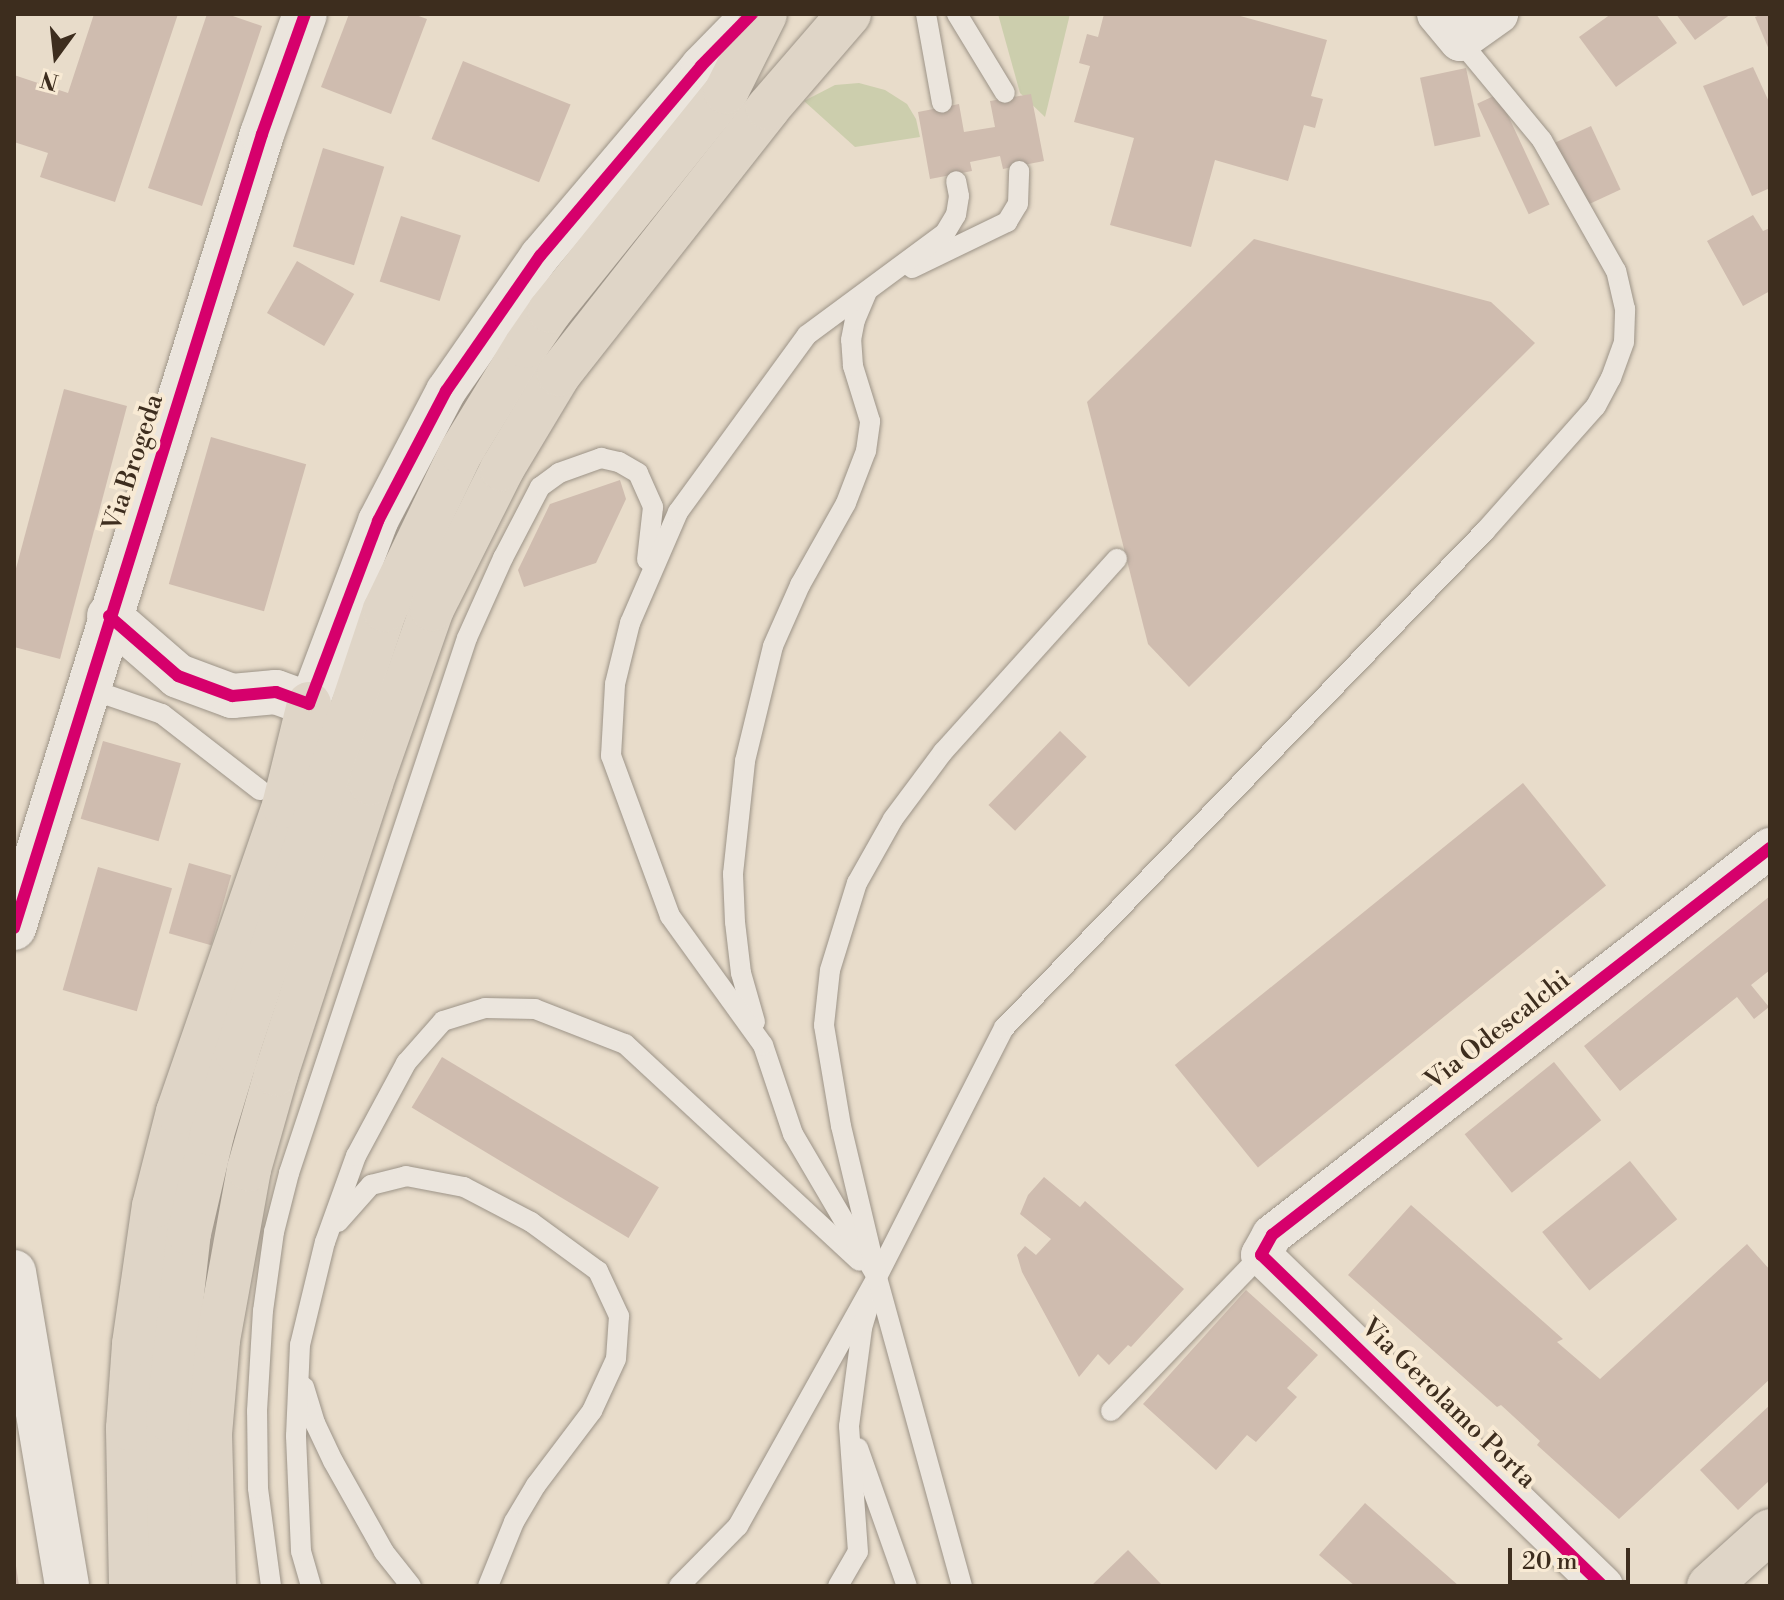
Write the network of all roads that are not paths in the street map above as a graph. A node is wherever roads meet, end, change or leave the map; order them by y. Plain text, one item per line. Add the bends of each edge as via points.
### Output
1 (752, 14) edge
2 (765, 14) edge
3 (849, 14) edge
4 (926, 14) edge
5 (957, 14) edge
6 (1498, 14) edge
7 (302, 15) edge
8 (1449, 28) edge
9 (1005, 93) dead end
10 (942, 103) dead end
11 (1019, 171) dead end
12 (956, 181) dead end
13 (869, 289) junction
14 (1117, 559) dead end
15 (109, 616) junction
16 (632, 619) junction
17 (87, 688) junction
18 (309, 704) junction
19 (260, 790) dead end
20 (1770, 848) edge
21 (14, 928) edge
22 (763, 1045) junction
23 (325, 1242) junction
24 (1261, 1255) junction
25 (14, 1272) edge
26 (877, 1277) junction
27 (300, 1345) junction
28 (1111, 1411) dead end
29 (849, 1426) junction
30 (1770, 1531) edge
31 (67, 1586) edge
32 (131, 1586) edge
33 (171, 1586) edge
34 (214, 1586) edge
35 (271, 1586) edge
36 (311, 1586) edge
37 (411, 1586) edge
38 (488, 1586) edge
39 (679, 1586) edge
40 (838, 1586) edge
41 (907, 1586) edge
42 (962, 1586) edge
43 (1603, 1586) edge
44 (1709, 1586) edge

1 - 18 street via 701,66 540,256 446,391 378,521
2 - 33 main road via 726,92 526,346 461,452 385,610 237,1052 189,1233 168,1419
3 - 34 main road via 768,108 559,374 460,548 411,663 249,1169 220,1325 211,1419
4 - 10 lane
5 - 9 lane
6 - 8 street
7 - 15 street, Via Brogeda
8 - 26 lane via 1542,140 1616,271 1625,309 1624,342 1604,392 1485,531 1004,1028
11 - 13 lane via 1018,204 1007,222
12 - 13 lane via 956,215 945,233
13 - 16 lane via 807,335 678,512
13 - 22 lane via 851,340 870,421 866,451 846,503 773,646 745,761 733,874 735,922 741,973
14 - 26 lane via 943,752 893,819 857,883 830,970 824,1025 841,1126
15 - 17 street, Via Brogeda
15 - 18 street via 178,676 232,696 276,692
16 - 22 lane via 615,684 611,756 670,916
16 - 35 lane via 651,547 653,507 638,473 601,458 559,473 540,487 467,638 289,1173 267,1267 257,1411 258,1488
17 - 19 lane via 162,714
17 - 21 street, Via Brogeda
18 - 32 main road via 284,806 178,1112 154,1206 128,1428
20 - 24 street, Via Odescalchi via 1272,1235
22 - 26 lane via 793,1134
23 - 26 lane via 356,1156 406,1063 443,1021 485,1008 535,1009 625,1044
23 - 27 lane
23 - 38 lane via 371,1185 406,1176 464,1187 531,1222 598,1271 619,1316 616,1359 592,1411 514,1522
24 - 28 lane, Via Odescalchi
24 - 43 street, Via Gerolamo Porta
25 - 31 street
26 - 29 lane via 860,1340
26 - 39 lane via 738,1526
26 - 42 lane
27 - 36 lane via 296,1436 301,1551
27 - 37 lane via 301,1375 315,1423 384,1552
29 - 40 lane via 858,1552
29 - 41 lane
30 - 44 main road

